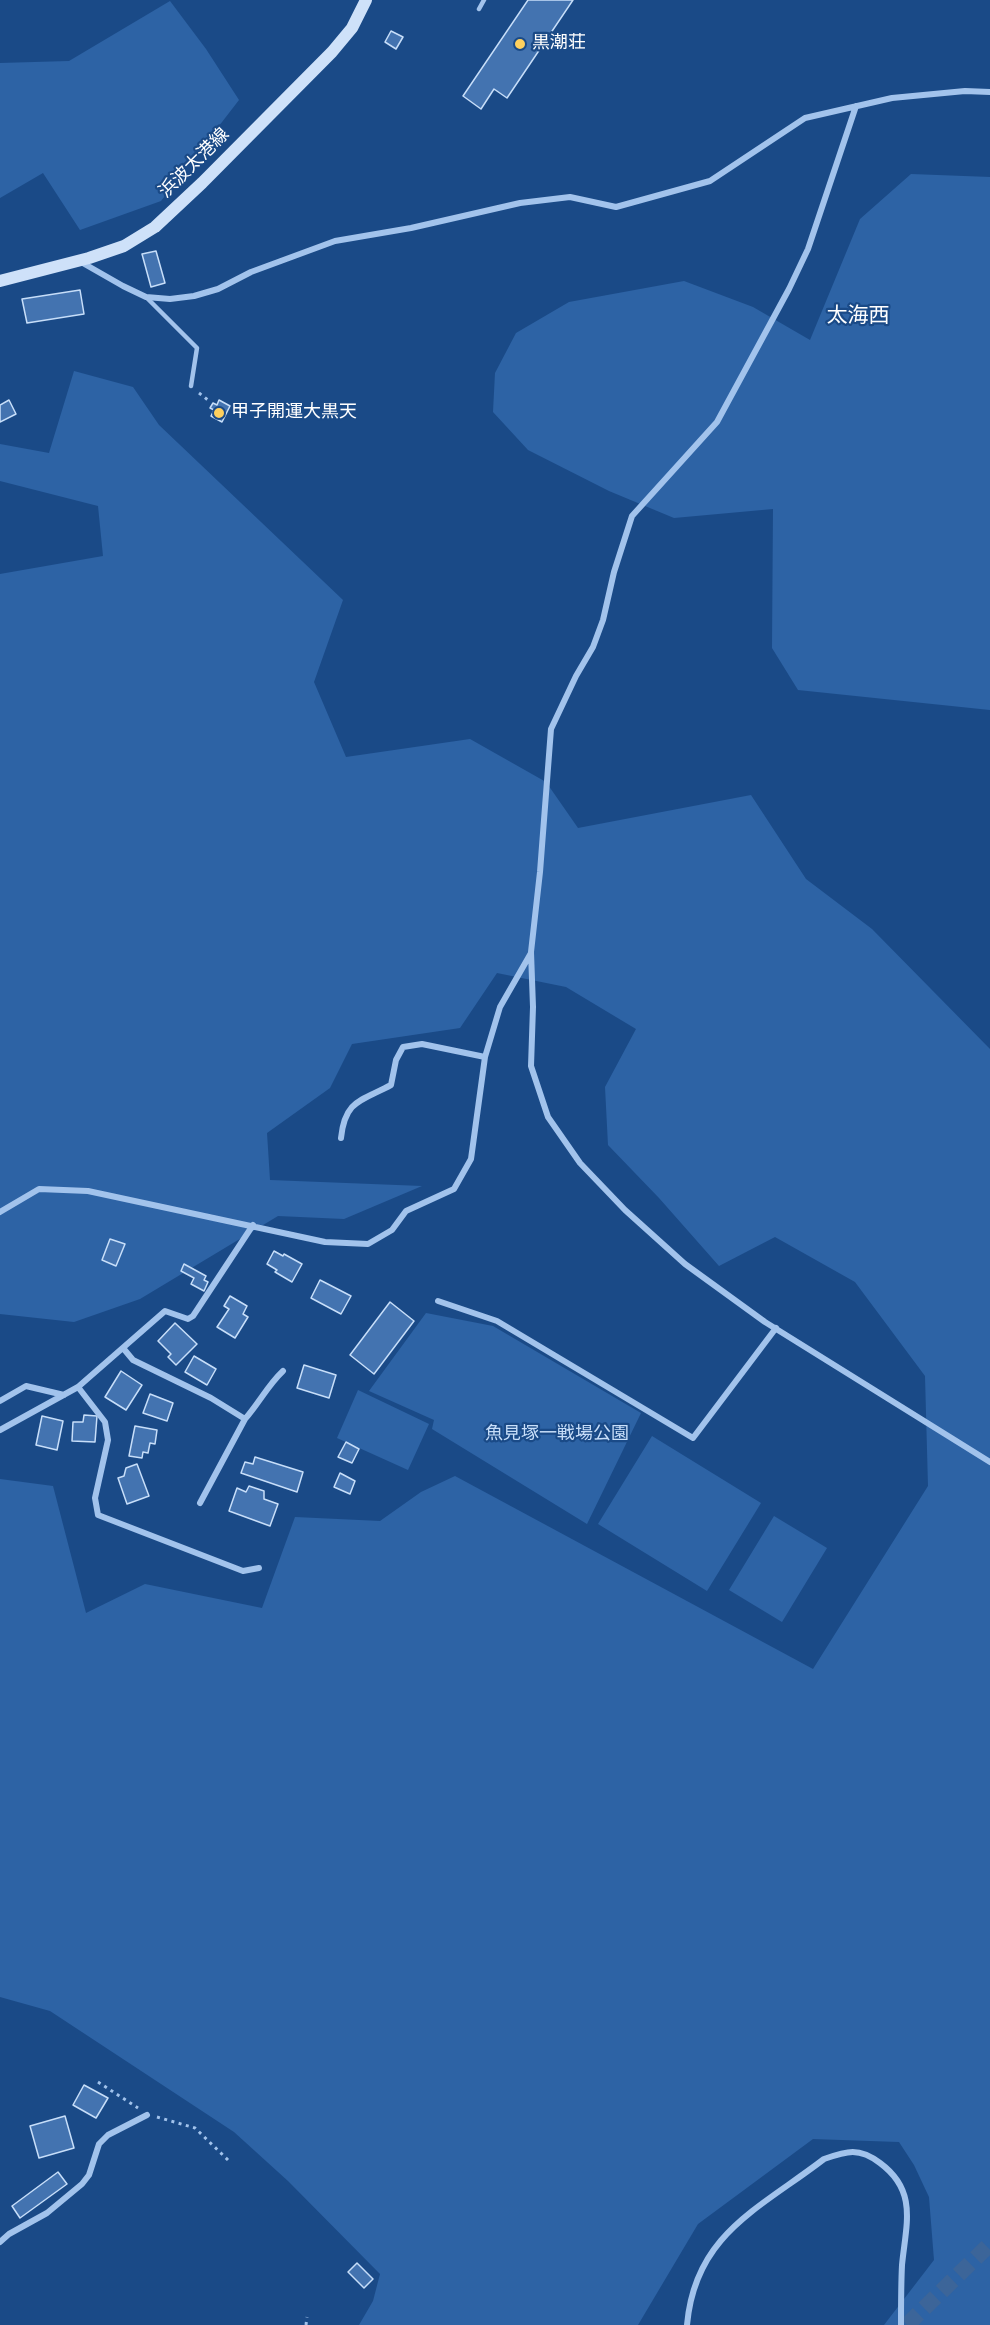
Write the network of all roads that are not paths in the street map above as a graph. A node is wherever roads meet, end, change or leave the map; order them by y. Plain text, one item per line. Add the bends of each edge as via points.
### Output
1 (366, 0) edge
2 (484, 0) edge
3 (479, 9) dead end
4 (990, 92) edge
5 (856, 106) junction
6 (80, 261) junction
7 (0, 281) edge
8 (146, 297) junction
9 (191, 386) dead end
10 (531, 952) junction
11 (485, 1058) junction
12 (341, 1138) dead end
13 (0, 1212) edge
14 (254, 1225) junction
15 (438, 1301) dead end
16 (776, 1328) junction
17 (123, 1348) junction
18 (283, 1371) dead end
19 (78, 1387) junction
20 (64, 1395) junction
21 (0, 1401) edge
22 (245, 1419) junction
23 (0, 1430) edge
24 (990, 1462) edge
25 (200, 1503) dead end
26 (259, 1568) dead end
27 (147, 2115) road end
28 (0, 2242) edge
29 (687, 2325) edge
30 (901, 2325) edge

1 - 6 main road, 浜波太港線 via 338,45 165,219 124,246
2 - 3 lane
4 - 5 street via 892,98
5 - 8 street via 805,118 710,181 616,207 570,197 520,203 335,241 194,296
5 - 10 street via 808,249 717,422 632,516 593,647 551,729
6 - 7 main road, 浜波太港線
6 - 8 street
8 - 9 lane via 197,348
10 - 11 street via 500,1007
10 - 16 street via 531,1066 548,1117 580,1163 626,1210 685,1264
11 - 12 street via 422,1044 403,1047 391,1085 351,1106 343,1120
11 - 14 street via 471,1159 454,1189 406,1211 392,1230 368,1244 325,1242
13 - 14 street via 39,1189 88,1191
14 - 17 street via 193,1316 188,1319 165,1311
15 - 16 street via 497,1321 693,1438
16 - 24 street
17 - 19 street
17 - 22 street via 133,1360
18 - 22 street
19 - 20 street
19 - 26 street via 105,1422 108,1440 95,1498 98,1515 243,1571
20 - 21 street via 26,1386
20 - 23 street
22 - 25 street
27 - 28 street via 108,2135 99,2144 82,2184 47,2213
29 - 30 street via 701,2269 729,2230 824,2159 853,2151 870,2156 897,2177 906,2199

